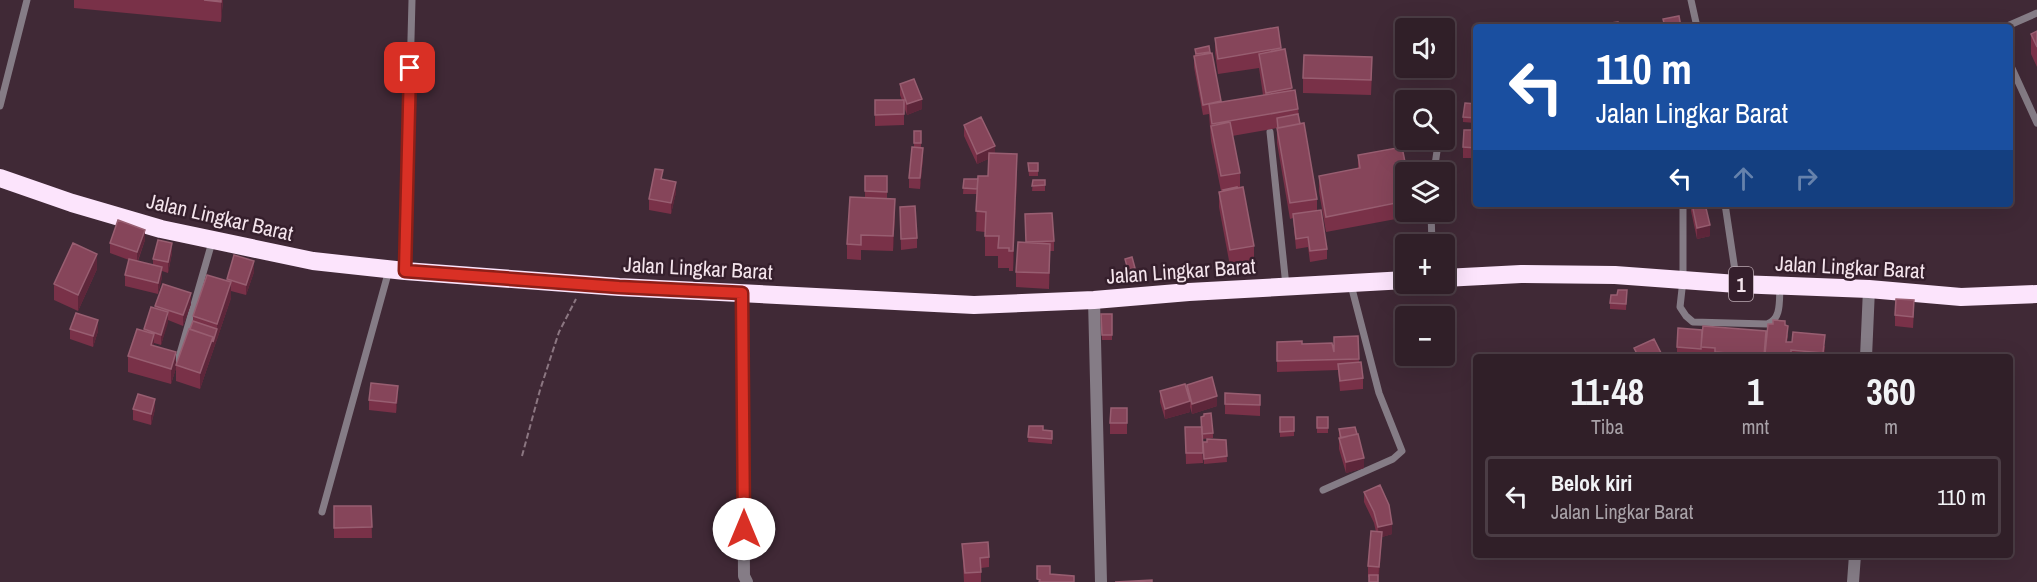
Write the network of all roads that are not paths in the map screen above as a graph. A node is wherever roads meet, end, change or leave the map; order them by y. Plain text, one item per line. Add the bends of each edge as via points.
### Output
1 (27, 0) edge
2 (412, 0) edge
3 (1691, 0) edge
4 (2037, 13) edge
5 (1695, 24) edge
6 (2012, 24) edge
7 (2013, 71) edge
8 (0, 106) edge
9 (2037, 123) edge
10 (1270, 132) dead end
11 (1437, 151) dead end
12 (1435, 162) edge
13 (0, 178) edge
14 (1683, 207) edge
15 (1725, 207) edge
16 (212, 240) junction
17 (397, 270) junction
18 (1455, 277) edge
19 (1683, 280) junction
20 (1395, 281) edge
21 (1351, 283) junction
22 (1737, 284) junction
23 (1286, 286) junction
24 (1780, 286) junction
25 (1869, 289) junction
26 (742, 293) junction
27 (2037, 294) edge
28 (1094, 300) junction
29 (1866, 354) edge
30 (177, 364) edge
31 (1323, 490) dead end
32 (322, 512) dead end
33 (1855, 558) edge
34 (747, 582) edge
35 (1101, 582) edge
36 (1853, 582) edge

1 - 8 lane
2 - 17 lane
3 - 5 lane
4 - 6 lane
7 - 9 lane
10 - 23 lane
11 - 12 lane
13 - 16 highway, Jalan Lingkar Barat via 72,203
14 - 19 lane
15 - 22 lane
16 - 17 highway, Jalan Lingkar Barat via 314,261
16 - 30 lane
17 - 26 highway, Jalan Lingkar Barat
17 - 32 lane
18 - 19 highway, Jalan Lingkar Barat / 1 via 1557,274
19 - 22 highway, Jalan Lingkar Barat / 1
19 - 24 lane via 1680,307 1693,321 1773,322
20 - 21 highway, Jalan Lingkar Barat
21 - 23 highway, Jalan Lingkar Barat
21 - 31 lane via 1379,393 1402,451 1393,459
22 - 24 highway, Jalan Lingkar Barat / 1
23 - 28 highway, Jalan Lingkar Barat
24 - 25 highway, Jalan Lingkar Barat / 1
25 - 27 highway, Jalan Lingkar Barat / 1 via 1961,297
25 - 29 street
26 - 28 highway, Jalan Lingkar Barat via 974,304
26 - 34 street
28 - 35 street
33 - 36 street

